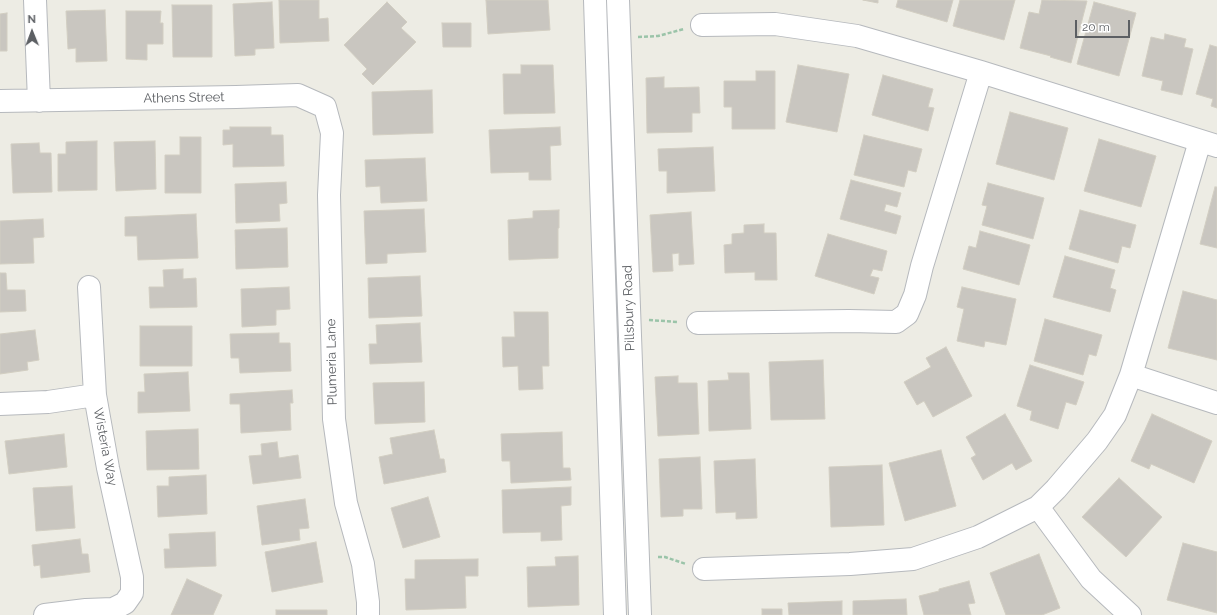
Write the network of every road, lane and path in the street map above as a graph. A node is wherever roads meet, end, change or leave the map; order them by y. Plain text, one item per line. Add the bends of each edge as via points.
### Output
1 (36, 0) edge
2 (595, 0) edge
3 (618, 0) edge
4 (702, 25) joint
5 (619, 37) junction
6 (596, 38) junction
7 (981, 72) junction
8 (0, 101) edge
9 (39, 101) junction
10 (325, 107) joint
11 (1209, 143) edge
12 (624, 198) junction
13 (602, 199) junction
14 (89, 287) dead end
15 (629, 321) junction
16 (698, 323) joint
17 (1131, 375) junction
18 (631, 377) junction
19 (607, 378) junction
20 (95, 395) junction
21 (1217, 403) edge
22 (0, 404) edge
23 (633, 433) junction
24 (609, 434) junction
25 (1038, 507) junction
26 (638, 558) junction
27 (613, 559) junction
28 (704, 569) joint
29 (45, 615) edge
30 (368, 615) edge
31 (615, 615) edge
32 (640, 615) edge
33 (1130, 615) edge

1 - 9 street
2 - 6 street, Pillsbury Road
3 - 5 street, Pillsbury Road
4 - 5 path via 658,36
4 - 7 street via 775,24 857,36
5 - 6 street
5 - 12 street, Pillsbury Road
6 - 13 street, Pillsbury Road
7 - 11 street
7 - 16 street via 915,295 907,314 896,322
8 - 9 street, Athens Street
9 - 10 street, Athens Street via 298,95
10 - 30 street, Plumeria Lane via 332,133 329,195 334,419 346,503 362,564
11 - 17 street
12 - 13 street
12 - 15 street, Pillsbury Road
13 - 19 street, Pillsbury Road
14 - 20 street, Wisteria Way
15 - 16 path
15 - 18 street, Pillsbury Road
17 - 21 street
17 - 25 street via 1115,414 1097,442
18 - 19 street
18 - 23 street, Pillsbury Road
19 - 24 street, Pillsbury Road
20 - 22 street via 48,402
20 - 29 street, Wisteria Way via 132,577 132,593 125,603 113,610
23 - 24 street
23 - 26 street, Pillsbury Road
24 - 27 street, Pillsbury Road
25 - 28 street via 978,538 912,559 850,564
25 - 33 street via 1091,579
26 - 27 street
26 - 28 path via 664,557
26 - 32 street, Pillsbury Road
27 - 31 street, Pillsbury Road

